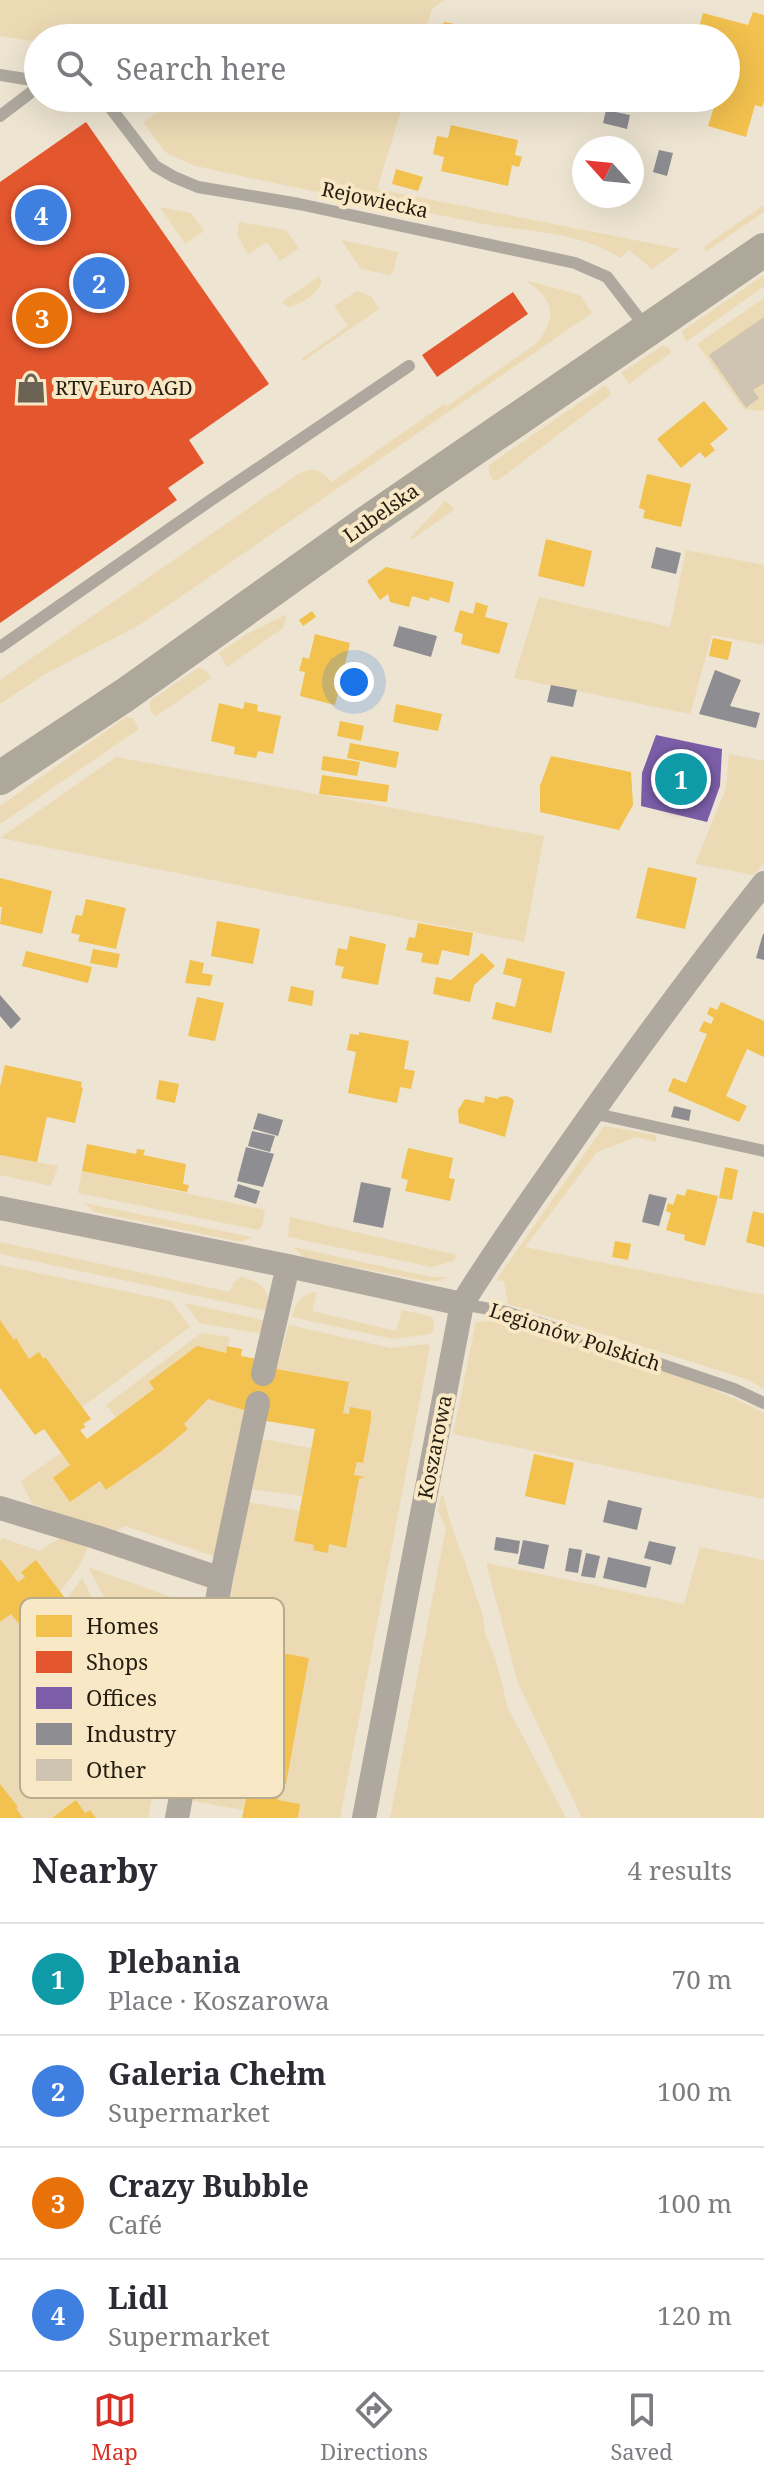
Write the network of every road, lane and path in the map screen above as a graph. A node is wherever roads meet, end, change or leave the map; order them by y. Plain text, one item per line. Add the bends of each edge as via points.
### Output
1 (0, 75) edge
2 (24, 81) edge
3 (24, 96) edge
4 (114, 112) edge
5 (0, 116) edge
6 (764, 250) edge
7 (647, 329) junction
8 (409, 366) dead end
9 (0, 647) edge
10 (0, 778) edge
11 (764, 883) edge
12 (592, 1113) junction
13 (764, 1151) edge
14 (0, 1208) edge
15 (288, 1266) junction
16 (462, 1304) junction
17 (263, 1374) dead end
18 (258, 1403) dead end
19 (764, 1403) edge
20 (0, 1508) edge
21 (221, 1579) junction
22 (218, 1598) edge
23 (181, 1798) edge
24 (177, 1818) edge
25 (364, 1818) edge

1 - 2 lane
3 - 5 lane
4 - 7 lane, Rejowiecka via 155,166 198,187 575,263 607,277
6 - 7 main road, Lubelska
7 - 10 main road, Lubelska
8 - 9 lane
11 - 12 street, Koszarowa
12 - 13 lane
12 - 16 street, Koszarowa
14 - 15 street, Legionów Polskich
15 - 16 street, Legionów Polskich
15 - 17 street
16 - 19 lane, Legionów Polskich via 506,1312
16 - 25 street, Koszarowa
18 - 21 street
20 - 21 street
21 - 22 street
23 - 24 street

